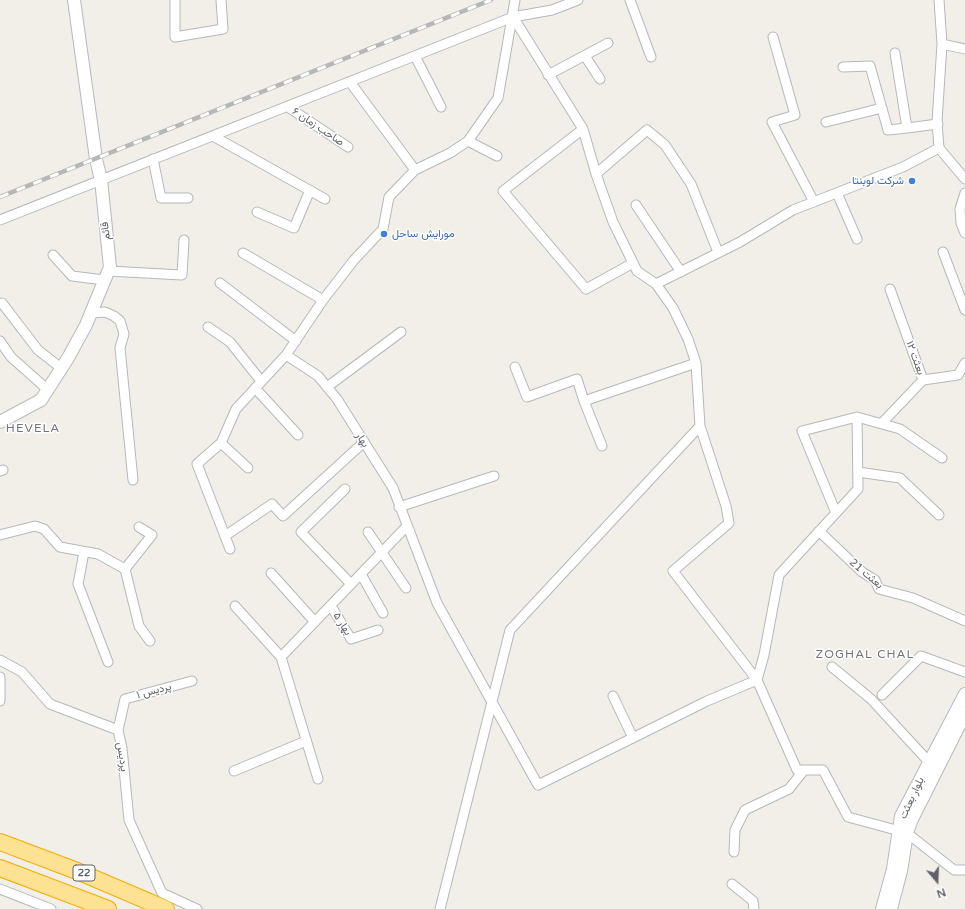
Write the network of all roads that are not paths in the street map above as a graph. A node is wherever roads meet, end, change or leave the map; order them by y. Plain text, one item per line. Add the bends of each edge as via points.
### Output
1 (74, 0) edge
2 (175, 0) edge
3 (221, 0) edge
4 (515, 0) edge
5 (578, 0) edge
6 (630, 0) edge
7 (939, 0) edge
8 (514, 17) junction
9 (773, 37) dead end
10 (608, 43) dead end
11 (942, 44) junction
12 (965, 49) edge
13 (895, 53) dead end
14 (415, 56) junction
15 (585, 56) junction
16 (651, 57) dead end
17 (843, 67) dead end
18 (548, 75) junction
19 (600, 79) dead end
20 (350, 82) junction
21 (288, 106) junction
22 (441, 107) dead end
23 (882, 108) junction
24 (826, 122) dead end
25 (938, 124) junction
26 (907, 128) junction
27 (584, 129) junction
28 (213, 136) junction
29 (468, 141) junction
30 (348, 147) dead end
31 (939, 148) junction
32 (497, 156) dead end
33 (153, 160) junction
34 (961, 169) edge
35 (415, 170) junction
36 (596, 174) junction
37 (965, 179) edge
38 (101, 180) junction
39 (310, 190) junction
40 (837, 193) junction
41 (965, 193) edge
42 (188, 198) dead end
43 (325, 199) dead end
44 (814, 202) junction
45 (636, 205) dead end
46 (257, 212) dead end
47 (0, 220) edge
48 (965, 233) edge
49 (857, 239) dead end
50 (184, 240) dead end
51 (718, 252) junction
52 (943, 252) dead end
53 (243, 253) dead end
54 (53, 255) dead end
55 (633, 263) junction
56 (681, 272) junction
57 (106, 276) junction
58 (220, 283) dead end
59 (656, 284) junction
60 (890, 289) dead end
61 (323, 300) junction
62 (2, 303) dead end
63 (965, 310) edge
64 (90, 313) junction
65 (208, 327) dead end
66 (401, 332) dead end
67 (0, 341) edge
68 (296, 341) junction
69 (286, 355) junction
70 (696, 363) junction
71 (965, 363) edge
72 (61, 368) junction
73 (515, 368) dead end
74 (923, 380) junction
75 (258, 385) junction
76 (327, 387) junction
77 (48, 390) junction
78 (584, 401) junction
79 (856, 417) junction
80 (0, 422) edge
81 (882, 423) junction
82 (700, 426) junction
83 (298, 435) dead end
84 (364, 442) junction
85 (221, 443) junction
86 (602, 446) dead end
87 (942, 458) dead end
88 (248, 468) dead end
89 (858, 472) junction
90 (494, 476) dead end
91 (133, 480) dead end
92 (346, 489) dead end
93 (399, 507) junction
94 (836, 513) junction
95 (939, 515) dead end
96 (139, 527) dead end
97 (406, 527) junction
98 (819, 531) junction
99 (368, 532) dead end
100 (0, 535) edge
101 (225, 536) junction
102 (230, 549) dead end
103 (84, 552) junction
104 (381, 553) junction
105 (125, 568) junction
106 (272, 573) dead end
107 (361, 574) junction
108 (351, 584) junction
109 (406, 588) dead end
110 (235, 606) dead end
111 (331, 606) junction
112 (383, 613) dead end
113 (965, 621) edge
114 (315, 622) junction
115 (378, 630) dead end
116 (150, 641) dead end
117 (281, 658) junction
118 (0, 660) edge
119 (108, 662) dead end
120 (832, 667) dead end
121 (965, 672) edge
122 (0, 677) edge
123 (757, 680) junction
124 (192, 681) dead end
125 (965, 694) edge
126 (882, 695) dead end
127 (613, 696) dead end
128 (0, 700) edge
129 (492, 701) junction
130 (965, 714) edge
131 (118, 730) junction
132 (961, 731) edge
133 (633, 738) junction
134 (306, 741) junction
135 (929, 762) junction
136 (804, 770) junction
137 (234, 771) dead end
138 (318, 779) dead end
139 (903, 832) junction
140 (0, 842) edge
141 (734, 852) dead end
142 (0, 868) edge
143 (965, 870) edge
144 (732, 884) dead end
145 (0, 889) edge
146 (51, 909) edge
147 (108, 909) edge
148 (166, 909) edge
149 (197, 909) edge
150 (440, 909) edge
151 (754, 909) edge
152 (882, 909) edge
153 (891, 909) edge

1 - 38 street, قائم
2 - 3 street via 175,37 223,28
4 - 8 street
5 - 8 street via 552,10
6 - 16 street
7 - 11 street
8 - 14 street
8 - 18 street
8 - 29 street via 498,98
9 - 44 street via 795,114 772,122
10 - 15 street
11 - 12 street
11 - 25 street
13 - 26 street
14 - 20 street
14 - 22 street
15 - 18 street
15 - 19 street
17 - 23 street via 870,66
18 - 27 street
20 - 21 street
20 - 35 street
21 - 28 street
21 - 30 street, صاحب زمان ۶
23 - 24 street
23 - 26 street via 888,130
25 - 26 street
25 - 31 street
27 - 36 street
27 - 55 street via 503,191 586,289
28 - 33 street
28 - 39 street
29 - 32 street
29 - 35 street
31 - 34 street
31 - 40 street via 903,167
33 - 38 street
33 - 42 street via 161,198
34 - 37 street
35 - 61 street via 389,197 383,229 354,260
36 - 51 street via 647,130 665,145 691,184
36 - 55 street via 613,222
38 - 47 street
38 - 57 street, قائم via 110,267
39 - 43 street
39 - 46 street via 294,228
40 - 44 street
40 - 49 street
41 - 48 street via 960,209
44 - 51 street via 793,210 740,242
45 - 56 street
50 - 57 street via 182,275
51 - 56 street
52 - 63 street
53 - 61 street
54 - 57 street via 72,276
55 - 59 street via 637,271
56 - 59 street
57 - 64 street, قائم
58 - 68 street
59 - 70 street via 673,308
60 - 74 street, بعثت ۱۲
61 - 68 street
62 - 72 street via 38,350
64 - 72 street, قائم
64 - 91 street via 105,312 114,316 120,321 124,334 120,348
65 - 75 street via 230,342
66 - 76 street
67 - 77 street via 11,357
68 - 69 street
69 - 75 street
69 - 76 street, بهار via 318,376
70 - 78 street
70 - 82 street
71 - 74 street, بعثت ۱۲ via 958,376
72 - 77 street, قائم
73 - 78 street via 527,397 577,379
74 - 81 street
75 - 83 street
75 - 85 street via 236,409
76 - 84 street, بهار
77 - 80 street, قائم via 41,400
78 - 86 street
79 - 81 street
79 - 89 street
79 - 94 street via 802,431
81 - 87 street via 900,429
82 - 123 street via 730,524 673,571
82 - 129 street via 510,630
84 - 93 street, بهار via 393,488
84 - 101 street via 283,516 272,504
85 - 88 street
85 - 101 street via 197,464
89 - 94 street via 858,489
89 - 95 street via 900,478
90 - 93 street
92 - 108 street via 301,532
93 - 97 street, بهار
94 - 98 street
96 - 105 street via 152,535
97 - 104 street
97 - 129 street, بهار via 438,603
98 - 113 street, بعثت 21 via 862,572 875,580 880,589 913,598
98 - 123 street via 780,575
99 - 104 street
100 - 103 street via 35,526 44,529 60,547
101 - 102 street
103 - 105 street via 98,554
103 - 119 street via 78,584
104 - 107 street
104 - 109 street
105 - 116 street via 139,626
106 - 114 street
107 - 108 street
107 - 112 street
108 - 111 street
110 - 117 street
111 - 114 street
111 - 115 street, بهار ۵ via 351,639
114 - 117 street
117 - 134 street
118 - 131 street, پرديس via 22,672 50,704
120 - 135 street via 871,699
121 - 126 street via 921,656
122 - 128 street
123 - 133 street via 707,701
123 - 136 street via 797,770
124 - 131 street, پرديس ۱ via 124,699
125 - 135 street, بلوار بعثت
127 - 133 street
129 - 133 street, بهار via 538,785
129 - 150 street
130 - 132 street, بلوار بعثت
131 - 149 street, پرديس via 129,820 162,893
132 - 139 street, بلوار بعثت
134 - 137 street
134 - 138 street
135 - 139 street, بلوار بعثت via 901,816
136 - 139 street via 823,770 848,817
136 - 141 street via 789,789 745,810 735,830
139 - 143 street via 954,870
139 - 152 street, بلوار بعثت
139 - 153 street, بلوار بعثت via 901,871
140 - 148 highway, 22 via 77,870
142 - 147 highway, 22
144 - 151 street via 753,901
145 - 146 street

